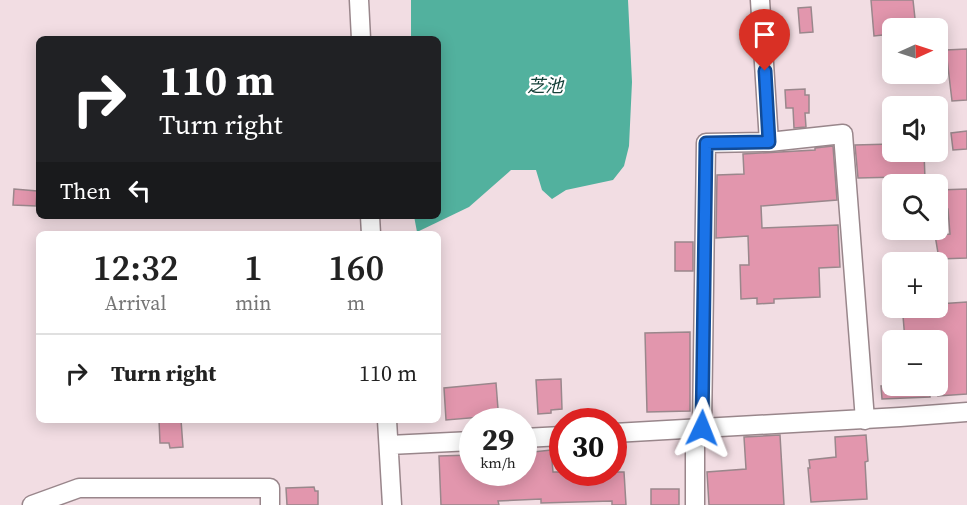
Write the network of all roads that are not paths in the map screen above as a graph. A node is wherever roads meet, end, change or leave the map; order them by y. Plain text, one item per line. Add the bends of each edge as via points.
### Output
1 (359, 0) edge
2 (760, 0) edge
3 (361, 36) edge
4 (769, 142) junction
5 (967, 412) edge
6 (865, 420) junction
7 (387, 423) edge
8 (698, 428) junction
9 (627, 432) edge
10 (459, 442) edge
11 (389, 446) junction
12 (32, 505) edge
13 (270, 505) edge
14 (392, 505) edge
15 (695, 505) edge

1 - 3 street
2 - 4 street
4 - 6 street via 843,134
4 - 8 street via 706,143
5 - 6 street
6 - 8 street
7 - 11 street
8 - 9 street
8 - 15 street
10 - 11 street
11 - 14 street
12 - 13 street via 79,488 270,488

